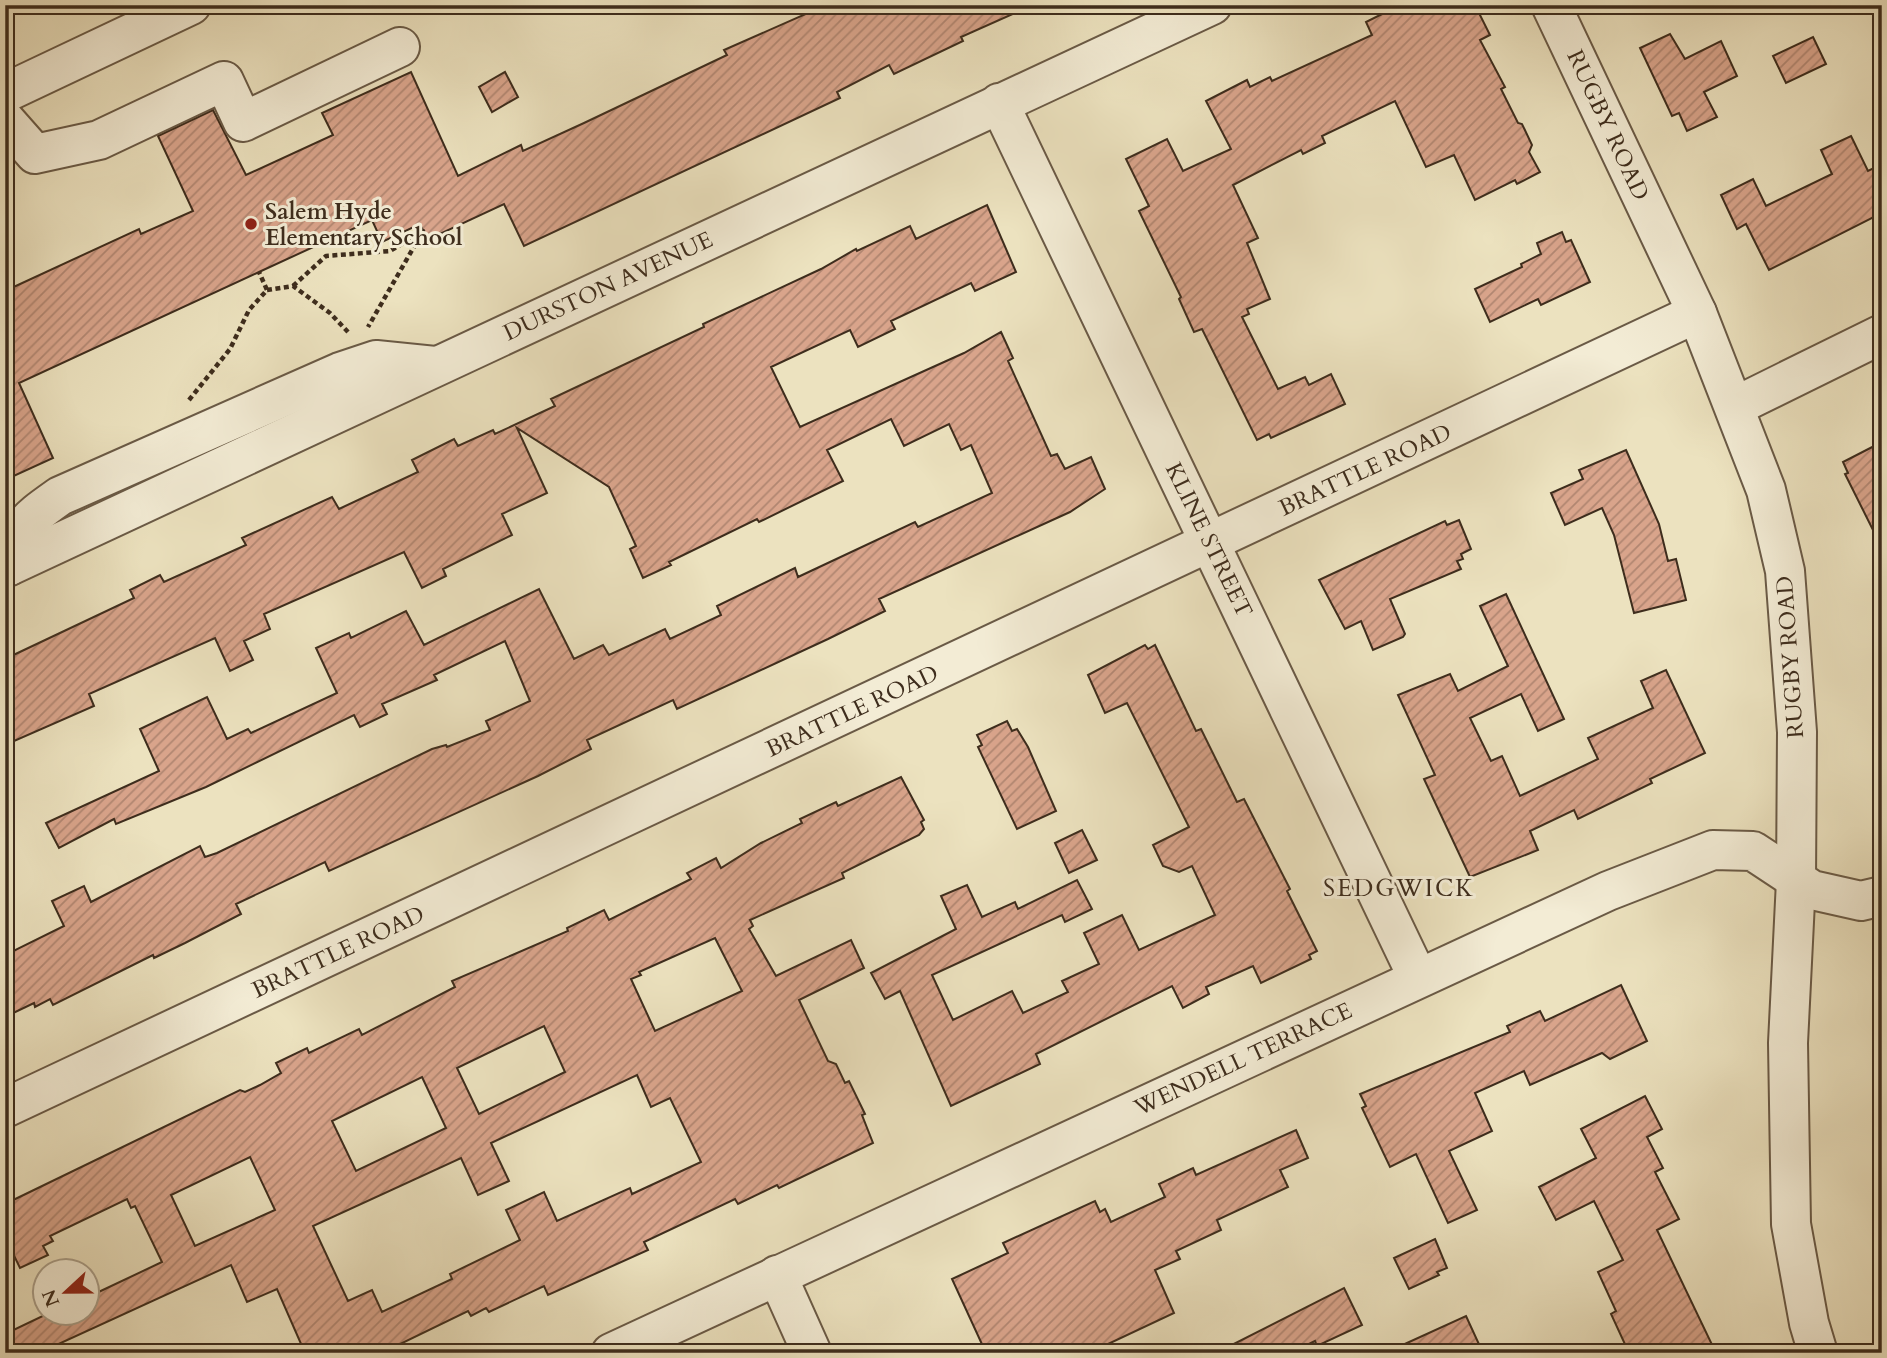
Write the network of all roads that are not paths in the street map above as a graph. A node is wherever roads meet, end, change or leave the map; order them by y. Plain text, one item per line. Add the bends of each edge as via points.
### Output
1 (191, 5) edge
2 (1212, 5) edge
3 (1551, 5) edge
4 (400, 47) dead end
5 (5, 93) edge
6 (999, 103) junction
7 (5, 120) edge
8 (1698, 313) junction
9 (1882, 334) edge
10 (437, 366) junction
11 (1736, 406) junction
12 (1210, 544) junction
13 (7, 567) edge
14 (1796, 881) junction
15 (1882, 896) edge
16 (1418, 978) junction
17 (5, 1108) edge
18 (777, 1275) junction
19 (611, 1353) edge
20 (813, 1353) edge
21 (1818, 1353) edge

1 - 5 street
2 - 6 street, DURSTON AVENUE
3 - 8 street, RUGBY ROAD
4 - 7 street via 243,122 224,81 99,140 35,153
6 - 10 street, DURSTON AVENUE
6 - 12 street, KLINE STREET
8 - 11 street, RUGBY ROAD
8 - 12 street, BRATTLE ROAD
9 - 11 street
10 - 13 street, DURSTON AVENUE
10 - 13 street via 367,352 340,372 60,496 25,521
11 - 14 street, RUGBY ROAD via 1766,491 1785,571 1797,732
12 - 16 street, KLINE STREET
12 - 17 street, BRATTLE ROAD
14 - 15 street, WENDELL TERRACE via 1812,890 1861,901
14 - 16 street, WENDELL TERRACE via 1753,851 1713,850 1608,891
14 - 21 street, RUGBY ROAD via 1788,1043 1791,1224
16 - 18 street, WENDELL TERRACE
18 - 19 street, WENDELL TERRACE
18 - 20 street

